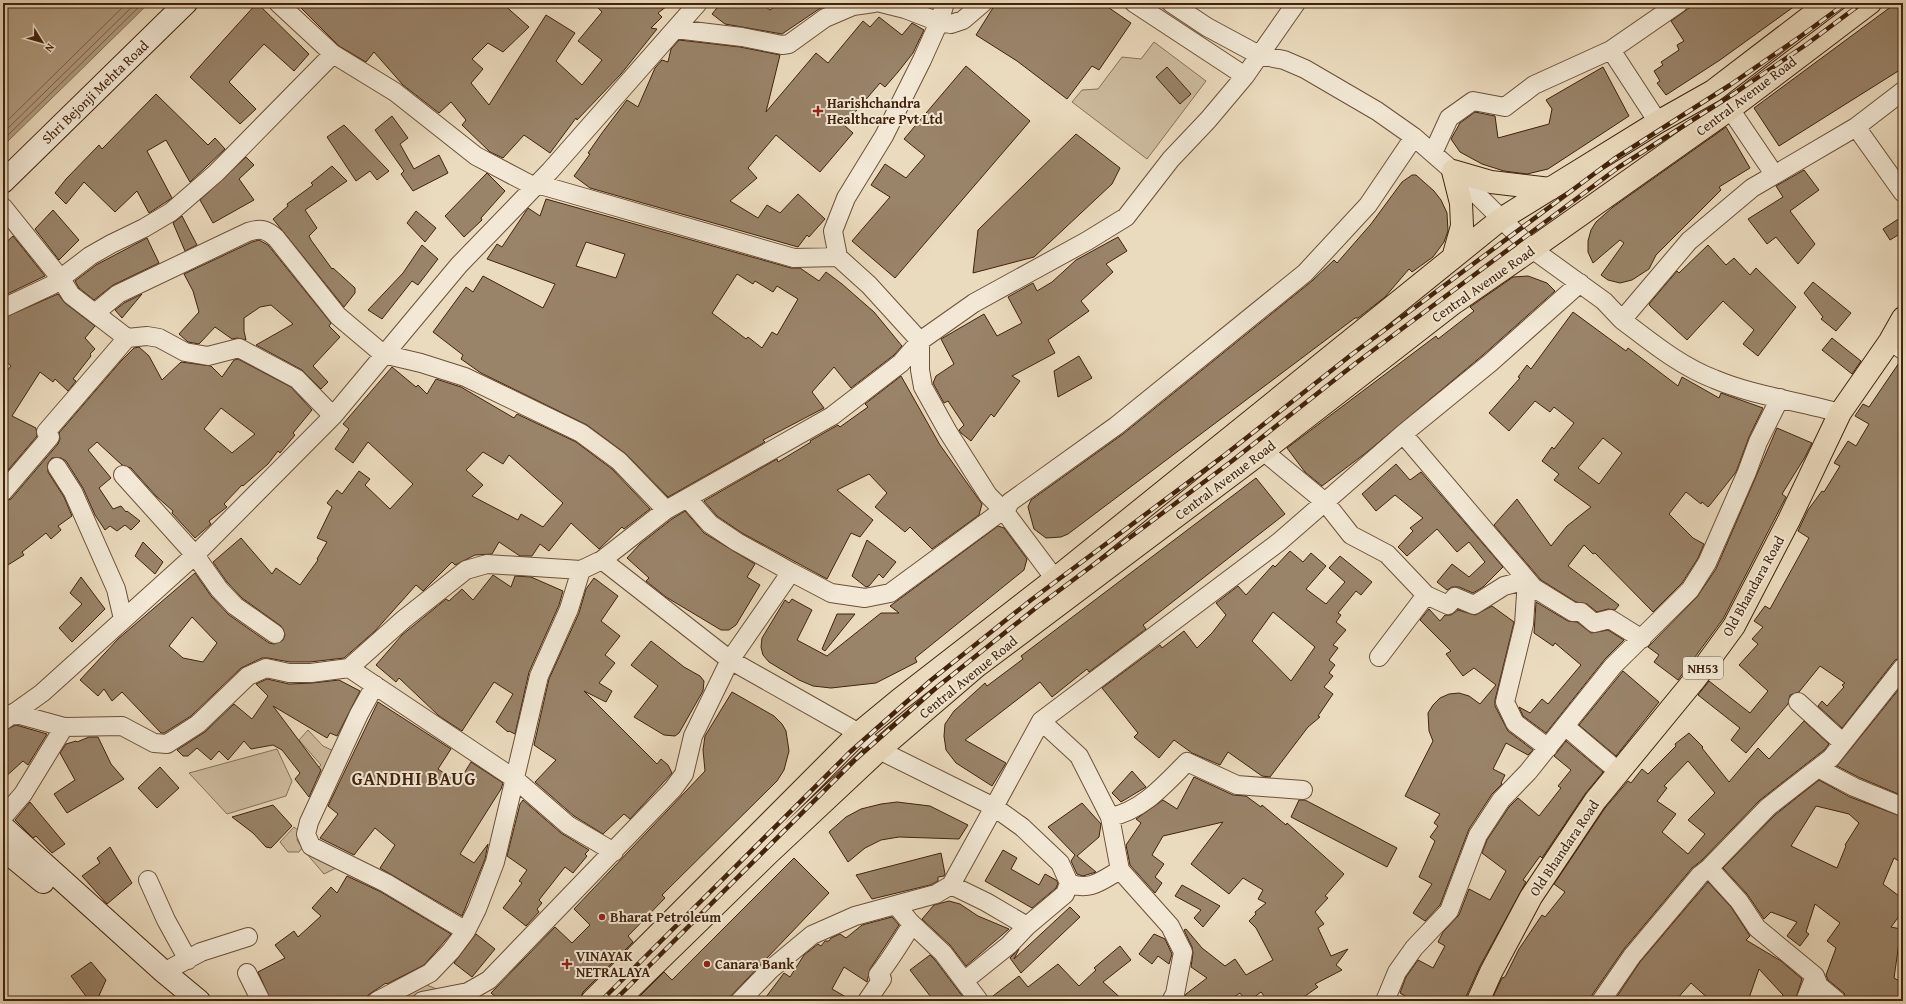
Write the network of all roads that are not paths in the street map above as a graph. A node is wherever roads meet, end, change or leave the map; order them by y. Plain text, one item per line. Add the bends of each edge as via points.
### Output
1 (186, 3) edge
2 (278, 3) edge
3 (698, 3) edge
4 (874, 3) edge
5 (881, 3) edge
6 (944, 3) edge
7 (983, 3) edge
8 (1134, 3) edge
9 (1171, 3) edge
10 (1296, 3) edge
11 (1679, 3) edge
12 (1828, 3) edge
13 (1870, 3) edge
14 (939, 22) junction
15 (675, 29) junction
16 (1611, 50) junction
17 (333, 54) junction
18 (1259, 55) junction
19 (1245, 76) junction
20 (1903, 91) edge
21 (1730, 109) junction
22 (1658, 122) junction
23 (1856, 126) junction
24 (1414, 137) junction
25 (1433, 153) junction
26 (1453, 171) junction
27 (1774, 174) junction
28 (3, 182) edge
29 (536, 186) junction
30 (1550, 189) junction
31 (1903, 193) edge
32 (3, 207) edge
33 (1502, 219) junction
34 (1532, 249) junction
35 (838, 257) junction
36 (1453, 258) junction
37 (61, 279) junction
38 (1580, 283) junction
39 (3, 308) edge
40 (94, 313) junction
41 (1903, 318) edge
42 (1622, 320) junction
43 (127, 338) junction
44 (920, 341) junction
45 (1896, 346) edge
46 (383, 354) junction
47 (1780, 398) junction
48 (1840, 413) junction
49 (333, 416) junction
50 (1403, 434) junction
51 (1263, 450) junction
52 (57, 467) dead end
53 (123, 476) dead end
54 (3, 492) edge
55 (688, 499) junction
56 (1325, 502) junction
57 (666, 510) junction
58 (1004, 511) junction
59 (195, 555) junction
60 (602, 560) junction
61 (581, 570) junction
62 (790, 572) junction
63 (1055, 579) junction
64 (1527, 580) junction
65 (1426, 595) junction
66 (123, 619) junction
67 (275, 634) dead end
68 (1642, 639) junction
69 (1379, 657) dead end
70 (730, 660) junction
71 (1903, 667) edge
72 (349, 668) junction
73 (375, 685) junction
74 (1798, 702) dead end
75 (8, 717) edge
76 (1041, 721) junction
77 (64, 727) junction
78 (1566, 727) junction
79 (859, 734) junction
80 (1843, 743) junction
81 (1548, 748) junction
82 (879, 750) junction
83 (1818, 768) junction
84 (1619, 772) junction
85 (515, 779) junction
86 (1303, 790) dead end
87 (994, 806) junction
88 (1903, 807) edge
89 (3, 817) edge
90 (1110, 817) junction
91 (3, 827) edge
92 (3, 849) edge
93 (614, 852) junction
94 (1709, 868) junction
95 (1120, 870) junction
96 (148, 880) dead end
97 (1069, 883) junction
98 (951, 885) junction
99 (896, 905) junction
100 (910, 922) junction
101 (1027, 926) junction
102 (466, 931) junction
103 (248, 937) dead end
104 (188, 960) junction
105 (164, 972) junction
106 (247, 973) dead end
107 (1815, 976) junction
108 (964, 981) junction
109 (620, 1000) edge
110 (177, 1001) edge
111 (199, 1001) edge
112 (261, 1001) edge
113 (377, 1001) edge
114 (422, 1001) edge
115 (592, 1001) edge
116 (740, 1001) edge
117 (867, 1001) edge
118 (979, 1001) edge
119 (1171, 1001) edge
120 (1385, 1001) edge
121 (1478, 1001) edge
122 (1601, 1001) edge
123 (1806, 1001) edge
124 (1837, 1001) edge

1 - 28 main road, Shri Bejonji Mehta Road
2 - 17 street
3 - 15 street
4 - 15 street via 853,6 825,18 789,44 782,45
5 - 14 street
6 - 14 street
7 - 14 street via 963,20 951,24
8 - 19 street
9 - 18 street via 1207,27
10 - 18 street
11 - 16 street
12 - 22 main road, Central Avenue Road via 1713,90
13 - 21 main road, Central Avenue Road
14 - 35 street via 884,136 846,198 833,231
15 - 29 street
16 - 22 street
16 - 25 street via 1534,85 1505,107 1473,101 1449,118
17 - 29 street via 395,92 476,156
17 - 37 street via 216,173 171,212 90,256
18 - 19 street
18 - 24 street via 1284,60 1305,69
19 - 44 street via 1171,159 1126,217 974,303
20 - 23 street
21 - 27 street
21 - 34 main road, Central Avenue Road
22 - 30 main road, Central Avenue Road
23 - 27 street
23 - 31 street
24 - 25 street
24 - 58 street via 1368,205 1305,273 1116,426 1010,502
25 - 26 street
26 - 30 main road via 1491,182
26 - 33 street
26 - 36 main road via 1461,203 1462,226
27 - 42 street via 1752,188 1689,241
29 - 35 street via 794,258
29 - 46 street via 459,265
30 - 33 main road, Central Avenue Road
32 - 37 street
33 - 34 street
33 - 36 main road, Central Avenue Road
34 - 38 street
34 - 51 main road, Central Avenue Road via 1451,305
35 - 44 street via 869,285
36 - 63 main road, Central Avenue Road
37 - 39 street
37 - 40 street via 71,295
38 - 42 street via 1604,301
38 - 50 street via 1490,364
40 - 43 street
40 - 46 street via 118,294 165,270 259,229 268,231 276,238 338,316
41 - 45 main road, Old Bhandara Road / NH53
42 - 47 street via 1676,360 1714,379
43 - 49 street via 159,338 185,352 208,356 239,348 297,379
43 - 54 street via 46,432 50,437
44 - 55 street via 902,363 832,416
44 - 58 street via 923,387 988,495
45 - 48 main road, Old Bhandara Road / NH53
46 - 49 street
46 - 57 street via 465,377 581,433 619,461
47 - 48 street
47 - 68 street via 1758,442 1707,563 1690,590
48 - 84 main road, Old Bhandara Road / NH53 via 1789,520 1734,626 1696,678
49 - 59 street
50 - 56 street
50 - 64 street
51 - 56 street
51 - 82 main road, Central Avenue Road via 977,666
52 - 66 street via 72,492 116,589
53 - 59 street
55 - 57 street
55 - 62 street via 710,524 736,542
56 - 65 street via 1351,535 1387,554
56 - 76 street via 1279,542
57 - 60 street
58 - 62 street via 890,593 865,598 831,594
58 - 63 street
59 - 66 street
59 - 67 street via 219,589 235,606
60 - 61 street
60 - 70 street
61 - 72 street via 487,564 466,570 404,619
61 - 85 street via 569,609 539,676
62 - 70 street
63 - 79 main road, Central Avenue Road
64 - 65 street via 1504,586 1474,605 1455,597 1448,605
64 - 68 street via 1534,588 1573,612 1580,612 1594,623 1610,619
64 - 81 street via 1524,624 1505,702 1515,723
65 - 69 street
66 - 75 street via 42,693
68 - 78 street via 1613,666
70 - 79 street
70 - 93 street via 693,736 684,774 674,789
71 - 80 street
72 - 73 street
72 - 77 street via 310,673 289,673 266,668 248,676 198,724 167,744 154,743 122,726
73 - 85 street
73 - 102 street via 358,714 309,822 306,834 311,846 386,883
74 - 80 street
75 - 77 street
76 - 87 street
76 - 90 street via 1079,756
77 - 89 street via 23,794
78 - 81 street
78 - 84 street
79 - 82 street
79 - 115 main road, Central Avenue Road
80 - 83 street via 1831,758
81 - 120 street via 1501,800 1478,835 1449,911 1414,948 1397,972
82 - 87 street
82 - 109 main road, Central Avenue Road via 769,853
83 - 88 street via 1854,787
83 - 94 street via 1768,806
84 - 121 main road, Old Bhandara Road / NH53 via 1595,801 1531,897
85 - 93 street via 568,824
85 - 102 street via 495,862
86 - 90 street via 1237,784 1187,762 1153,796 1122,815
87 - 97 street via 1022,827 1060,863
87 - 98 street
90 - 95 street
91 - 105 main road
92 - 110 main road
93 - 114 street via 489,980 468,992
94 - 107 street via 1739,901 1757,928
94 - 122 street via 1700,875 1632,956
95 - 97 street via 1086,887
95 - 119 street via 1170,926 1183,952 1175,994
96 - 104 street
97 - 101 street via 1065,894
98 - 99 street via 936,894
98 - 101 street
99 - 100 street
99 - 116 street via 855,916 812,935 771,969
100 - 108 street via 943,953
100 - 117 street via 911,926 895,954 878,975 882,979
101 - 108 street via 1009,945
102 - 113 street via 430,973
103 - 104 street via 201,952
104 - 105 street
105 - 111 main road
106 - 112 street
107 - 123 street
107 - 124 street via 1819,986
108 - 118 street

